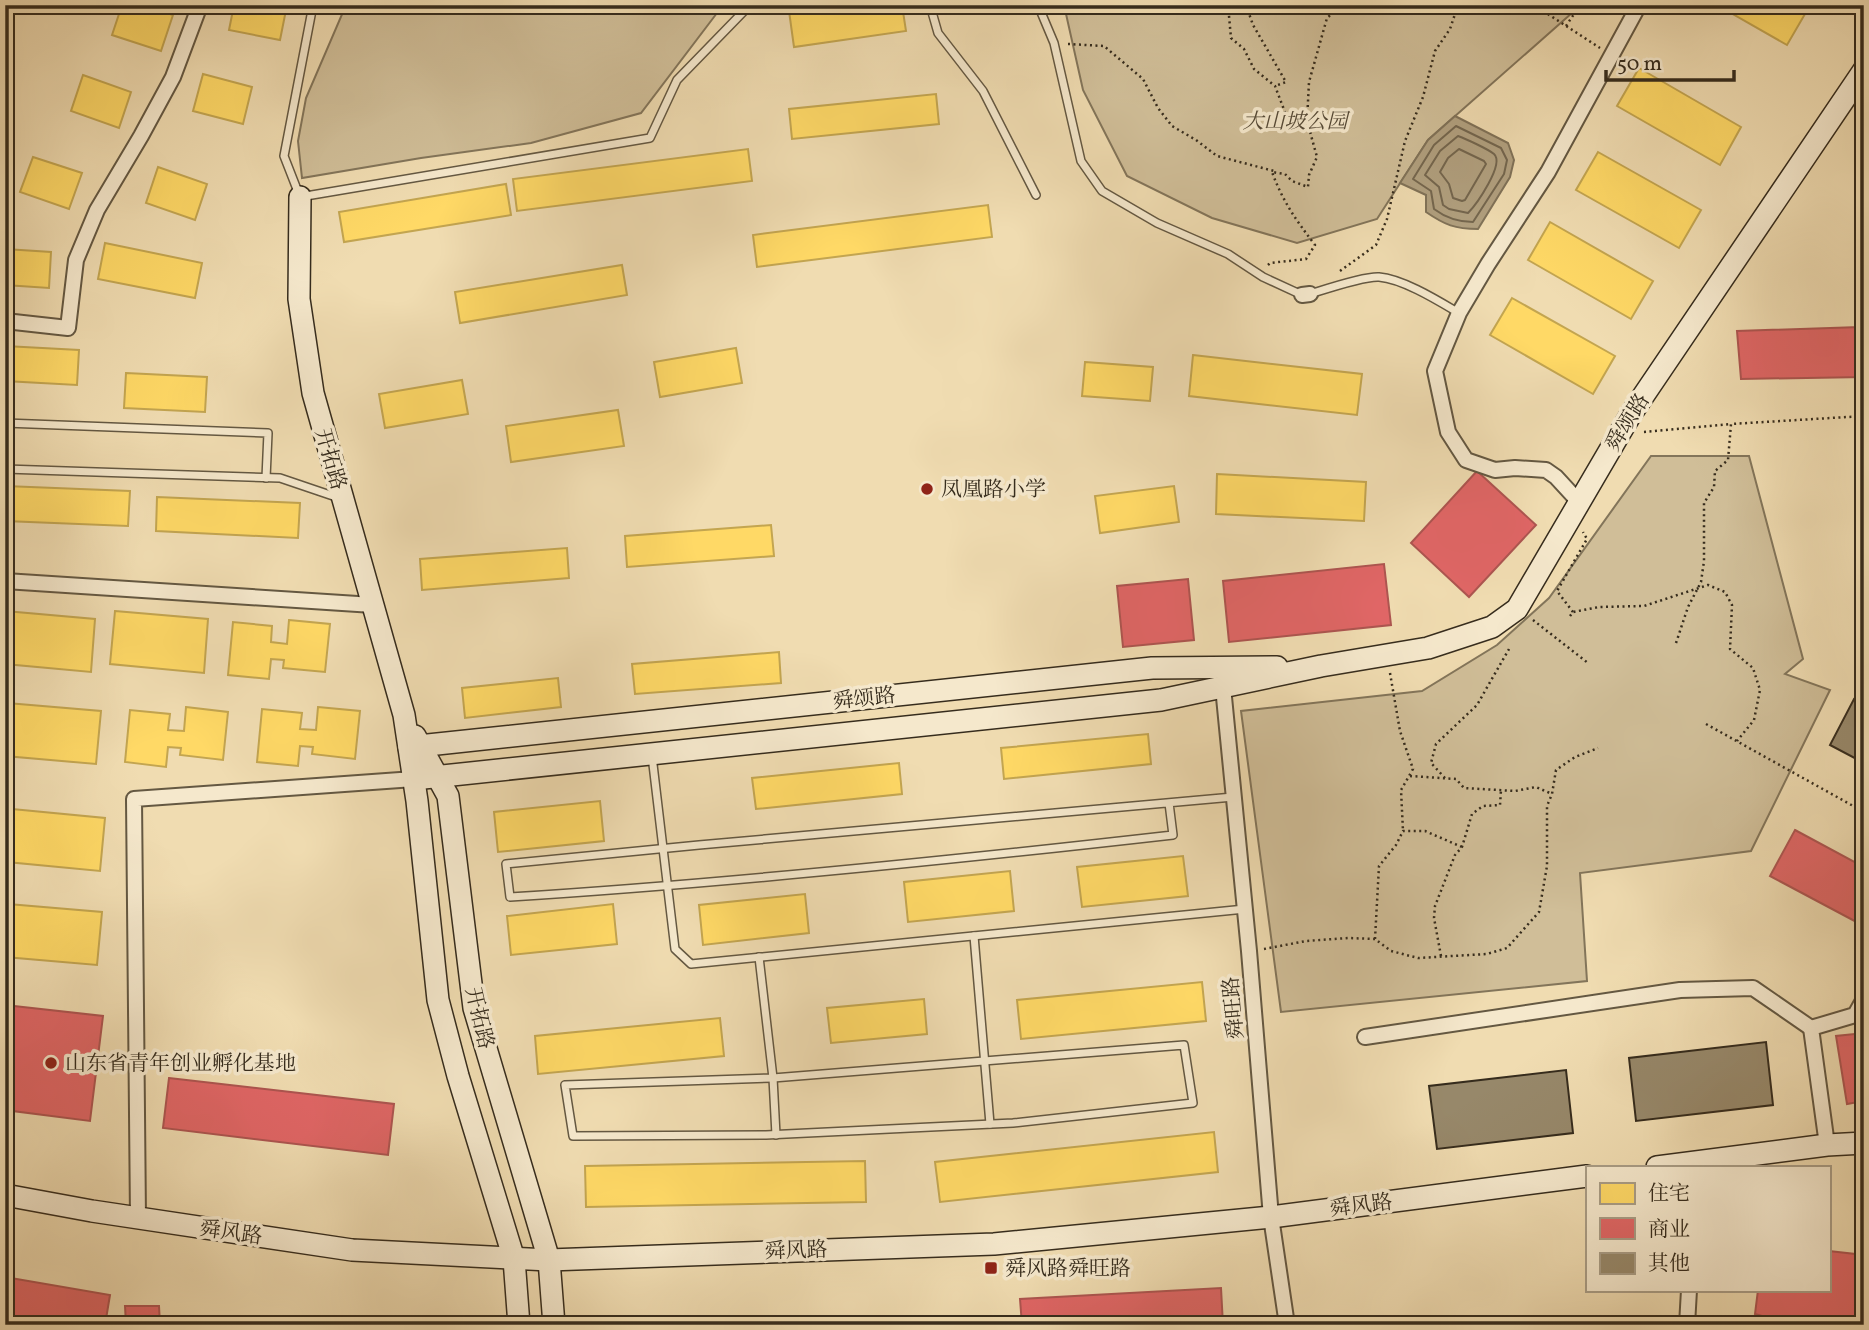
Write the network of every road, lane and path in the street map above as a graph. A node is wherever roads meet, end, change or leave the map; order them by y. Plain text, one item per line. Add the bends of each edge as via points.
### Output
1 (200, 5) edge
2 (313, 5) edge
3 (747, 5) edge
4 (930, 5) edge
5 (1038, 5) edge
6 (1228, 5) edge
7 (1247, 5) edge
8 (1342, 5) edge
9 (1458, 5) edge
10 (1534, 5) edge
11 (1580, 5) edge
12 (1639, 5) edge
13 (1566, 27) junction
14 (1054, 43) junction
15 (1612, 55) junction
16 (1864, 70) edge
17 (1275, 86) junction
18 (1291, 128) dead end
19 (1285, 174) junction
20 (1036, 195) dead end
21 (300, 197) junction
22 (1338, 272) dead end
23 (1265, 278) junction
24 (1458, 313) junction
25 (5, 321) edge
26 (1864, 416) edge
27 (5, 423) edge
28 (1731, 424) junction
29 (1618, 435) junction
30 (5, 470) edge
31 (266, 478) junction
32 (343, 500) junction
33 (1576, 508) junction
34 (5, 581) edge
35 (1698, 588) junction
36 (373, 605) junction
37 (1517, 609) junction
38 (1573, 612) junction
39 (1570, 616) dead end
40 (1676, 643) dead end
41 (1510, 649) dead end
42 (1387, 655) junction
43 (1588, 663) dead end
44 (1321, 666) junction
45 (1223, 687) junction
46 (1706, 724) dead end
47 (1737, 741) junction
48 (414, 746) junction
49 (1598, 748) dead end
50 (652, 754) junction
51 (437, 776) junction
52 (1410, 776) junction
53 (1445, 778) junction
54 (414, 779) junction
55 (1501, 790) junction
56 (1552, 793) junction
57 (1234, 797) junction
58 (1169, 803) junction
59 (1864, 812) edge
60 (1403, 831) junction
61 (1462, 847) junction
62 (663, 848) junction
63 (668, 886) junction
64 (1245, 909) junction
65 (974, 936) junction
66 (1374, 939) junction
67 (1249, 951) junction
68 (759, 957) junction
69 (1441, 957) junction
70 (1864, 999) edge
71 (1811, 1028) junction
72 (1365, 1037) dead end
73 (984, 1061) junction
74 (773, 1078) junction
75 (990, 1124) junction
76 (776, 1135) junction
77 (1864, 1143) edge
78 (1827, 1145) junction
79 (1700, 1165) edge
80 (1678, 1166) edge
81 (1586, 1176) edge
82 (5, 1195) edge
83 (1271, 1217) junction
84 (138, 1218) junction
85 (514, 1259) junction
86 (549, 1260) junction
87 (1689, 1292) edge
88 (519, 1325) edge
89 (554, 1325) edge
90 (1287, 1325) edge
91 (1687, 1325) edge

1 - 25 street via 173,77 97,210 81,247 68,328
2 - 21 lane via 284,156
3 - 21 lane via 677,80 650,138
4 - 20 lane via 938,33 983,91
5 - 14 lane
6 - 17 path via 1231,38 1244,49 1254,69
7 - 17 path via 1253,25 1286,82
8 - 19 path via 1327,18 1309,82 1307,121 1317,158 1308,187
9 - 22 path via 1450,29 1435,51 1376,245
10 - 13 path
11 - 13 path
12 - 15 street
13 - 15 path
14 - 19 path via 1104,46 1143,79 1172,126 1217,156
14 - 23 lane via 1081,161 1102,191 1157,223 1228,254
15 - 24 street via 1548,172
16 - 29 street, 舜颂路
17 - 18 path
19 - 23 path via 1272,172 1290,213 1315,245 1306,259 1270,263 1264,269
21 - 32 street, 开拓路 via 299,299 313,393
23 - 24 lane via 1306,294 1378,277 1424,293
24 - 33 street via 1435,371 1448,432 1466,460 1495,470 1546,470 1556,477
26 - 28 path
27 - 31 lane via 268,433
28 - 29 path
28 - 35 path via 1728,460 1716,471 1704,503 1704,561
29 - 33 street, 舜颂路
30 - 31 lane
31 - 32 lane via 280,478
32 - 36 street, 开拓路
33 - 37 street, 舜颂路
33 - 38 path via 1587,539 1557,591
34 - 36 street
35 - 38 path via 1644,606
35 - 40 path
35 - 47 path via 1708,585 1725,592 1732,605 1730,649 1753,668 1760,690 1754,720
36 - 48 street, 开拓路
37 - 42 street, 舜颂路 via 1492,628
37 - 43 path
38 - 39 path
41 - 53 path via 1477,705 1436,744 1431,763
42 - 44 street, 舜颂路
42 - 52 path via 1399,731 1413,769
44 - 45 street, 舜颂路
44 - 48 street, 舜颂路 via 1152,668
45 - 50 street, 舜颂路 via 1161,700
45 - 57 street, 舜旺路
46 - 47 path
47 - 59 path
48 - 51 street, 开拓路
48 - 54 street, 开拓路
49 - 56 path via 1556,770
50 - 51 street, 舜颂路
50 - 62 lane
51 - 54 street, 舜颂路
51 - 86 street, 开拓路 via 448,796 474,1008
52 - 53 path
52 - 60 path via 1401,790
53 - 55 path via 1456,779 1464,788
54 - 84 street via 134,799
54 - 85 street, 开拓路 via 438,1000
55 - 56 path via 1536,787
55 - 61 path via 1500,805 1483,806 1472,814
56 - 69 path via 1547,806 1547,866 1539,912 1507,948
57 - 58 lane
57 - 64 street, 舜旺路
58 - 62 lane
58 - 63 lane via 1173,835
60 - 61 path via 1425,831
60 - 66 path via 1379,866
61 - 69 path via 1435,906
62 - 63 lane
62 - 63 lane via 506,864 507,875 510,897
63 - 68 lane via 675,949 691,964
64 - 65 lane
64 - 67 street, 舜旺路
65 - 68 lane
65 - 73 lane
66 - 67 path via 1306,942
66 - 69 path via 1391,951 1418,958
67 - 83 street, 舜旺路
68 - 74 lane
70 - 71 street via 1855,1016
71 - 72 street via 1753,988 1680,990
71 - 78 street
73 - 74 lane
73 - 75 lane
73 - 75 lane via 1184,1045 1193,1103
74 - 76 lane
74 - 76 lane via 565,1085 573,1136
75 - 76 lane
77 - 78 street
78 - 79 street
79 - 80 street
81 - 83 street, 舜风路
82 - 84 street, 舜风路
83 - 86 street, 舜风路 via 994,1244
83 - 90 street, 舜旺路
84 - 85 street, 舜风路 via 352,1250
85 - 86 street, 舜风路
85 - 88 street, 开拓路
86 - 89 street, 开拓路
87 - 91 street

